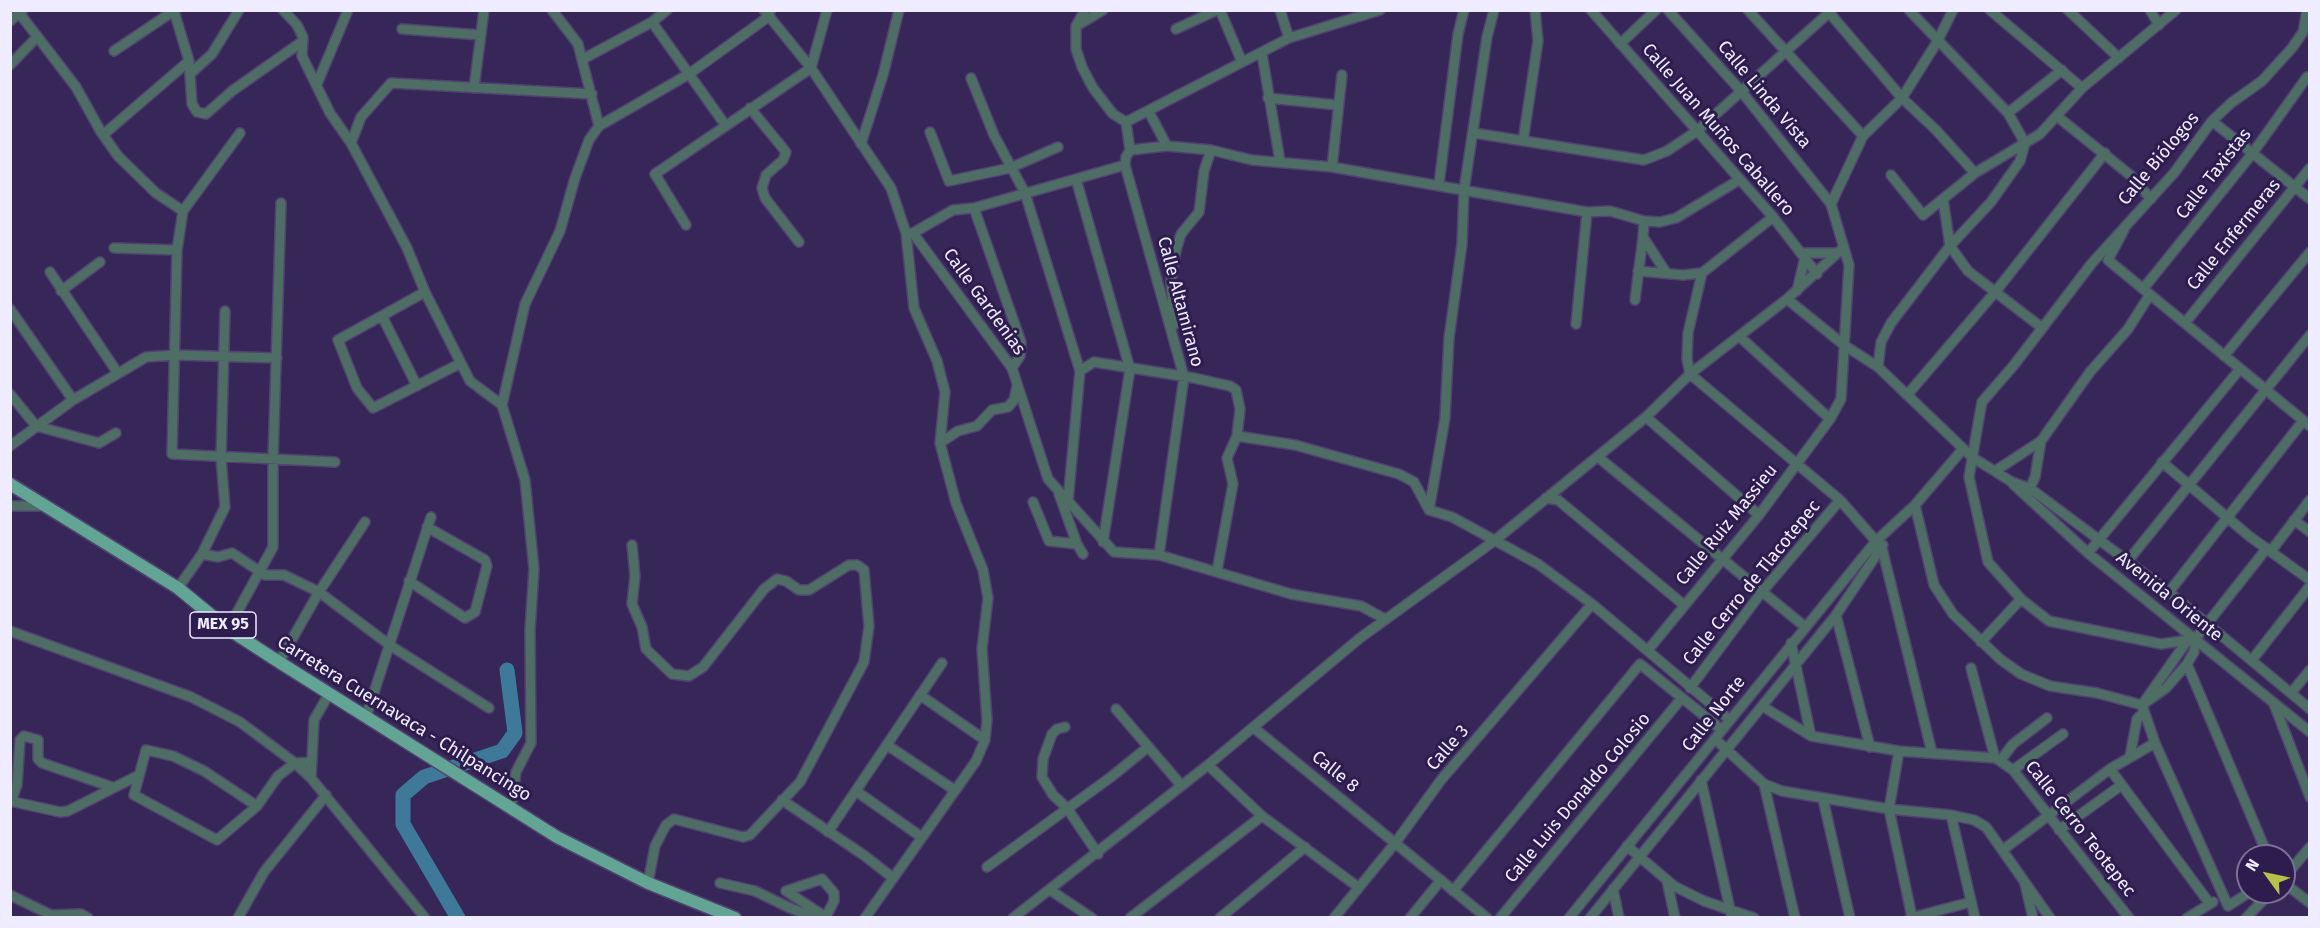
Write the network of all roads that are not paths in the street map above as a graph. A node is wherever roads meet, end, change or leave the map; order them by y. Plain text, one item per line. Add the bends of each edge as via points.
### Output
1 (239, 10) edge
2 (283, 10) edge
3 (348, 10) edge
4 (484, 10) edge
5 (552, 10) edge
6 (667, 10) edge
7 (827, 10) edge
8 (899, 10) edge
9 (1085, 10) edge
10 (1103, 10) edge
11 (1218, 10) edge
12 (1280, 10) edge
13 (1380, 10) edge
14 (1464, 10) edge
15 (1494, 10) edge
16 (1535, 10) edge
17 (1591, 10) edge
18 (1656, 10) edge
19 (1668, 10) edge
20 (1748, 10) edge
21 (1909, 10) edge
22 (1953, 10) edge
23 (1990, 10) edge
24 (2068, 10) edge
25 (2150, 10) edge
26 (2176, 10) edge
27 (2307, 10) edge
28 (175, 11) edge
29 (1829, 11) edge
30 (21, 12) edge
31 (767, 13) edge
32 (10, 21) edge
33 (652, 22) junction
34 (2159, 25) junction
35 (1076, 26) junction
36 (402, 29) dead end
37 (1176, 29) dead end
38 (481, 35) junction
39 (38, 37) junction
40 (1289, 38) junction
41 (303, 41) junction
42 (1937, 42) junction
43 (1620, 44) junction
44 (114, 51) dead end
45 (1786, 51) junction
46 (1262, 54) junction
47 (2119, 57) junction
48 (583, 59) junction
49 (189, 61) junction
50 (1242, 62) junction
51 (10, 65) edge
52 (811, 68) junction
53 (2061, 70) junction
54 (190, 74) junction
55 (688, 74) junction
56 (1342, 75) dead end
57 (2307, 77) dead end
58 (971, 78) dead end
59 (317, 84) junction
60 (474, 88) junction
61 (2082, 88) junction
62 (1741, 91) junction
63 (592, 94) junction
64 (1899, 94) junction
65 (1268, 98) junction
66 (1337, 105) junction
67 (750, 108) junction
68 (1149, 112) junction
69 (2007, 113) junction
70 (2058, 117) junction
71 (2212, 121) junction
72 (1126, 122) junction
73 (599, 126) junction
74 (726, 126) junction
75 (1697, 131) junction
76 (930, 132) dead end
77 (240, 133) dead end
78 (1474, 133) junction
79 (103, 135) junction
80 (1863, 136) junction
81 (1522, 141) junction
82 (351, 143) junction
83 (2025, 143) junction
84 (861, 144) junction
85 (1167, 146) junction
86 (1059, 147) dead end
87 (1130, 150) junction
88 (1211, 150) junction
89 (2105, 153) junction
90 (2252, 154) junction
91 (1280, 161) junction
92 (1125, 165) junction
93 (1332, 167) junction
94 (1010, 168) junction
95 (2310, 168) edge
96 (1975, 173) junction
97 (1891, 175) dead end
98 (1076, 178) junction
99 (1739, 180) junction
100 (1439, 184) junction
101 (2294, 187) junction
102 (1464, 190) junction
103 (1025, 193) junction
104 (1943, 199) junction
105 (2151, 199) junction
106 (2310, 199) edge
107 (281, 203) dead end
108 (1831, 204) junction
109 (974, 208) junction
110 (183, 211) junction
111 (1587, 212) junction
112 (1773, 217) junction
113 (1644, 221) junction
114 (2127, 222) junction
115 (686, 225) dead end
116 (909, 233) junction
117 (1643, 237) junction
118 (799, 242) dead end
119 (1950, 246) junction
120 (114, 248) dead end
121 (177, 250) junction
122 (1841, 250) junction
123 (2310, 252) edge
124 (1803, 255) junction
125 (100, 262) dead end
126 (1638, 271) junction
127 (1665, 271) junction
128 (50, 272) dead end
129 (1702, 273) junction
130 (1817, 274) junction
131 (1683, 275) junction
132 (61, 291) junction
133 (1797, 291) junction
134 (1996, 291) junction
135 (425, 292) junction
136 (2146, 292) junction
137 (1695, 295) junction
138 (1787, 299) junction
139 (1635, 300) dead end
140 (10, 309) edge
141 (225, 310) dead end
142 (382, 316) junction
143 (2185, 323) junction
144 (1576, 324) dead end
145 (2040, 327) junction
146 (2310, 335) edge
147 (1740, 338) junction
148 (1844, 345) junction
149 (176, 355) junction
150 (225, 356) junction
151 (2224, 356) junction
152 (277, 358) junction
153 (461, 363) junction
154 (1878, 367) junction
155 (1011, 368) junction
156 (1130, 369) junction
157 (2240, 369) junction
158 (1080, 371) junction
159 (117, 372) junction
160 (1690, 374) junction
161 (1189, 377) junction
162 (1017, 383) junction
163 (417, 386) junction
164 (2265, 389) junction
165 (10, 394) edge
166 (1908, 394) junction
167 (73, 400) junction
168 (502, 405) junction
169 (1646, 417) junction
170 (1830, 419) junction
171 (2308, 425) edge
172 (36, 426) junction
173 (116, 433) dead end
174 (1237, 436) junction
175 (2041, 441) junction
176 (940, 443) junction
177 (10, 447) edge
178 (1963, 449) junction
179 (1598, 457) junction
180 (1972, 457) junction
181 (221, 458) junction
182 (273, 459) junction
183 (335, 462) dead end
184 (2162, 462) junction
185 (1796, 464) junction
186 (1995, 471) junction
187 (2012, 482) junction
188 (14, 486) edge
189 (2189, 486) junction
190 (1057, 489) junction
191 (2031, 489) junction
192 (2025, 497) junction
193 (1546, 498) junction
194 (1840, 500) junction
195 (2310, 500) edge
196 (1068, 501) junction
197 (1033, 502) dead end
198 (1915, 505) junction
199 (10, 506) edge
200 (47, 506) junction
201 (1429, 510) junction
202 (1759, 514) junction
203 (431, 517) dead end
204 (2228, 518) junction
205 (2294, 520) junction
206 (365, 522) dead end
207 (427, 527) junction
208 (2310, 532) edge
209 (1494, 541) junction
210 (2099, 541) junction
211 (1103, 542) junction
212 (1077, 544) junction
213 (1879, 544) junction
214 (632, 545) dead end
215 (2269, 549) junction
216 (2088, 553) junction
217 (202, 554) junction
218 (1083, 554) dead end
219 (1159, 555) junction
220 (1721, 558) junction
221 (2127, 562) junction
222 (1217, 571) junction
223 (259, 573) junction
224 (2310, 580) edge
225 (409, 581) junction
226 (2310, 586) edge
227 (178, 588) junction
228 (319, 592) junction
229 (2169, 592) junction
230 (1761, 593) junction
231 (2021, 599) junction
232 (1592, 604) junction
233 (1684, 605) junction
234 (1836, 615) junction
235 (1385, 619) junction
236 (2207, 623) junction
237 (1804, 626) junction
238 (228, 629) junction
239 (10, 631) edge
240 (2191, 640) junction
241 (1981, 642) junction
242 (1791, 643) junction
243 (391, 646) junction
244 (1648, 650) junction
245 (2252, 660) junction
246 (279, 662) junction
247 (942, 663) dead end
248 (2187, 664) junction
249 (1795, 666) junction
250 (1971, 668) dead end
251 (2310, 670) edge
252 (1690, 688) junction
253 (2291, 693) junction
254 (329, 694) junction
255 (920, 695) junction
256 (1681, 699) junction
257 (2273, 702) junction
258 (1762, 706) junction
259 (489, 708) dead end
260 (1116, 709) dead end
261 (2310, 709) edge
262 (2145, 713) junction
263 (366, 717) junction
264 (2047, 718) dead end
265 (1730, 720) junction
266 (1065, 727) dead end
267 (1254, 728) junction
268 (1722, 730) junction
269 (2310, 732) edge
270 (2063, 734) dead end
271 (1811, 736) junction
272 (1715, 739) junction
273 (985, 740) junction
274 (2155, 743) junction
275 (887, 745) junction
276 (1148, 747) junction
277 (1870, 747) junction
278 (1726, 751) junction
279 (1899, 752) junction
280 (1932, 753) junction
281 (2130, 756) junction
282 (1998, 759) junction
283 (312, 762) junction
284 (295, 764) junction
285 (1208, 765) junction
286 (2013, 770) junction
287 (2110, 770) junction
288 (139, 775) junction
289 (310, 778) junction
290 (1701, 780) junction
291 (1764, 784) junction
292 (1181, 785) junction
293 (2120, 786) junction
294 (112, 788) junction
295 (953, 789) junction
296 (856, 791) junction
297 (326, 795) junction
298 (2310, 797) edge
299 (1823, 799) junction
300 (782, 800) junction
301 (11, 801) edge
302 (257, 806) junction
303 (511, 808) junction
304 (1068, 808) junction
305 (1889, 809) junction
306 (1951, 815) junction
307 (1262, 816) junction
308 (2048, 817) junction
309 (2059, 830) junction
310 (828, 832) junction
311 (920, 836) junction
312 (1396, 842) junction
313 (2263, 844) edge
314 (1627, 846) junction
315 (1305, 847) junction
316 (2310, 847) edge
317 (2004, 849) junction
318 (1098, 854) junction
319 (1639, 856) junction
320 (2296, 865) edge
321 (987, 867) dead end
322 (893, 878) junction
323 (2024, 879) junction
324 (1441, 880) junction
325 (1667, 881) junction
326 (648, 883) junction
327 (720, 884) dead end
328 (1358, 887) junction
329 (1613, 889) junction
330 (1050, 890) junction
331 (1453, 891) junction
332 (2296, 891) edge
333 (10, 895) edge
334 (2222, 896) junction
335 (2236, 901) edge
336 (1971, 902) junction
337 (2310, 903) edge
338 (2210, 904) junction
339 (2259, 904) edge
340 (1731, 914) edge
341 (826, 917) edge
342 (1486, 917) edge
343 (1911, 917) edge
344 (88, 918) edge
345 (238, 918) edge
346 (425, 918) edge
347 (735, 918) edge
348 (819, 918) edge
349 (865, 918) edge
350 (1013, 918) edge
351 (1092, 918) edge
352 (1130, 918) edge
353 (1220, 918) edge
354 (1334, 918) edge
355 (1410, 918) edge
356 (1500, 918) edge
357 (1569, 918) edge
358 (1590, 918) edge
359 (1619, 918) edge
360 (1675, 918) edge
361 (1754, 918) edge
362 (1795, 918) edge
363 (1850, 918) edge
364 (1975, 918) edge
365 (2033, 918) edge
366 (2050, 918) edge
367 (2129, 918) edge
368 (2187, 918) edge
369 (2246, 918) edge

1 - 54 street via 212,54
2 - 41 street via 297,25
3 - 59 street
4 - 38 street
5 - 48 street via 578,44
6 - 33 street
7 - 52 street
8 - 84 street
9 - 35 street
10 - 35 street
11 - 37 street
11 - 50 street
12 - 40 street
13 - 40 street
14 - 100 street
15 - 78 street
16 - 81 street via 1538,41
17 - 43 street, Calle Juan Muños Caballero
18 - 43 street
19 - 62 street, Calle Linda Vista
20 - 45 street
21 - 42 street
22 - 42 street
23 - 53 street
24 - 47 street
25 - 34 street
26 - 34 street
27 - 71 street, Calle Biólogos via 2303,32 2292,48 2262,81
28 - 44 street
28 - 49 street
29 - 45 street
29 - 64 street
30 - 32 street
30 - 39 street
31 - 52 street
31 - 55 street
33 - 48 street
33 - 55 street
34 - 47 street
35 - 72 street via 1076,49 1093,88 1113,114
36 - 38 street
38 - 60 street
39 - 51 street
39 - 79 street via 76,87
40 - 46 street
41 - 54 street via 206,114 197,112 192,104
41 - 59 street via 302,56
42 - 64 street
42 - 69 street
43 - 75 street, Calle Juan Muños Caballero
45 - 62 street
45 - 80 street
46 - 50 street
46 - 65 street
47 - 61 street
48 - 63 street
49 - 54 street
49 - 79 street
50 - 68 street
52 - 67 street
52 - 84 street
53 - 61 street
53 - 69 street
55 - 73 street
55 - 74 street
56 - 66 street
57 - 90 street, Calle Taxistas
58 - 94 street
59 - 82 street via 330,113
60 - 63 street
60 - 82 street via 391,83 361,117
61 - 70 street
62 - 75 street
62 - 108 street, Calle Linda Vista
63 - 73 street
64 - 80 street via 1894,109
64 - 96 street
65 - 66 street
65 - 91 street
66 - 93 street
67 - 74 street
67 - 118 street via 786,153 766,175 762,188 765,198
68 - 72 street
68 - 85 street
69 - 83 street
70 - 83 street
70 - 89 street
71 - 90 street
71 - 105 street, Calle Biólogos
72 - 87 street
73 - 168 street via 574,178 560,231 525,304
74 - 115 street via 655,174
75 - 81 street via 1667,151 1644,160
75 - 99 street, Calle Juan Muños Caballero
76 - 94 street via 949,181
77 - 110 street
78 - 81 street
78 - 102 street
79 - 110 street via 118,156 156,193
80 - 108 street
82 - 135 street via 407,248
83 - 96 street
83 - 119 street via 2020,161 1991,202
84 - 116 street via 891,188
85 - 87 street
85 - 88 street
86 - 94 street
87 - 92 street
88 - 91 street via 1252,160
88 - 161 street via 1199,212 1181,234 1171,281 1174,323
89 - 105 street
89 - 134 street
90 - 101 street
90 - 136 street, Calle Taxistas
91 - 93 street
92 - 98 street
92 - 161 street, Calle Altamirano
93 - 100 street
94 - 103 street
95 - 101 street, Calle Enfermeras
96 - 104 street
97 - 104 street via 1923,216
98 - 103 street
98 - 156 street
99 - 112 street, Calle Juan Muños Caballero
99 - 113 street via 1676,218
100 - 102 street
101 - 106 street
101 - 143 street, Calle Enfermeras
102 - 111 street
102 - 201 street via 1445,418
103 - 109 street
103 - 158 street
104 - 119 street
105 - 114 street, Calle Biólogos
107 - 152 street
108 - 122 street, Calle Ruiz Massieu
109 - 116 street via 953,210
109 - 155 street via 1021,342 1020,356
110 - 121 street
111 - 113 street via 1611,211
111 - 144 street
112 - 124 street, Calle Juan Muños Caballero
112 - 129 street
113 - 117 street
114 - 136 street, Calle Biólogos via 2108,260
114 - 145 street
116 - 155 street, Calle Gardenias
116 - 176 street via 914,308 937,361 945,392
117 - 126 street
117 - 127 street
119 - 134 street via 1968,271
119 - 154 street via 1891,323 1881,342
120 - 121 street
121 - 149 street
122 - 124 street
122 - 130 street
122 - 148 street, Calle Ruiz Massieu via 1850,265
123 - 151 street
124 - 130 street, Calle Juan Muños Caballero
124 - 133 street
125 - 132 street
126 - 127 street
126 - 139 street
127 - 131 street
128 - 132 street
129 - 131 street
129 - 137 street
130 - 133 street
131 - 137 street
132 - 159 street
133 - 138 street
134 - 145 street
134 - 166 street
135 - 142 street
135 - 153 street
136 - 143 street, Calle Biólogos
136 - 175 street, Calle Taxistas via 2128,329 2090,372
137 - 160 street via 1686,359
138 - 147 street
138 - 148 street, Avenida Oriente
140 - 167 street
141 - 150 street
142 - 163 street
142 - 163 street via 338,340 357,388 374,408
143 - 151 street, Calle Biólogos
145 - 180 street via 1982,402
146 - 164 street
147 - 160 street
147 - 170 street
148 - 154 street, Avenida Oriente
148 - 170 street, Calle Ruiz Massieu via 1841,399
149 - 150 street
149 - 159 street via 146,357
149 - 181 street via 172,454
150 - 152 street
150 - 181 street
151 - 157 street, Calle Biólogos
152 - 182 street
153 - 163 street
153 - 168 street via 470,381
154 - 166 street, Avenida Oriente
155 - 162 street, Calle Gardenias
156 - 158 street via 1094,362
156 - 161 street
156 - 211 street
157 - 164 street, Calle Biólogos
157 - 184 street
158 - 196 street
159 - 167 street
160 - 169 street
160 - 185 street
161 - 174 street via 1236,390 1240,409
161 - 219 street, Calle Altamirano
162 - 176 street via 1014,400 1008,407 993,410 977,426 958,431
162 - 190 street, Calle Gardenias via 1048,479
164 - 171 street, Calle Biólogos
164 - 189 street
165 - 172 street
166 - 178 street, Avenida Oriente
167 - 172 street
168 - 303 street via 525,480 534,569 531,743 516,772
169 - 179 street
169 - 202 street
170 - 185 street, Calle Ruiz Massieu
171 - 204 street
172 - 173 street via 99,443
172 - 177 street
174 - 201 street via 1295,445 1399,474 1414,482
174 - 222 street via 1227,458 1233,484
175 - 186 street
175 - 191 street
176 - 273 street via 956,503 983,570 988,598 981,650
178 - 180 street, Avenida Oriente
178 - 198 street, Calle Norte
179 - 193 street
179 - 220 street
180 - 186 street, Avenida Oriente
180 - 231 street via 1969,477 1988,562
181 - 182 street
181 - 217 street via 225,507
182 - 183 street
182 - 223 street via 273,547
184 - 189 street
184 - 210 street
185 - 194 street
185 - 202 street, Calle Ruiz Massieu
186 - 187 street, Avenida Oriente
187 - 191 street, Avenida Oriente
187 - 192 street, Avenida Oriente
188 - 200 main road, Carretera Cuernavaca - Chilpancingo / MEX 95
189 - 204 street
189 - 221 street
190 - 196 street, Calle Gardenias
190 - 212 street
191 - 192 street
191 - 210 street, Avenida Oriente
192 - 216 street, Avenida Oriente
193 - 209 street
193 - 233 street via 1558,500
194 - 213 street
194 - 230 street, Calle Cerro de Tlacotepec
195 - 205 street
196 - 211 street, Calle Gardenias
197 - 212 street via 1048,541
198 - 213 street, Calle Norte
198 - 241 street via 1934,585 1953,614
199 - 200 street
200 - 227 main road, Carretera Cuernavaca - Chilpancingo / MEX 95
201 - 209 street via 1452,517
202 - 220 street, Calle Ruiz Massieu
203 - 207 street
204 - 215 street
204 - 229 street
205 - 208 street
205 - 215 street
206 - 228 street
207 - 225 street
207 - 225 street via 485,560 487,566 475,612 465,618
209 - 232 street via 1538,564
209 - 235 street
210 - 216 street
210 - 221 street, Avenida Oriente
211 - 219 street, Calle Gardenias via 1114,552
212 - 218 street
213 - 234 street, Calle Norte
213 - 237 street, Calle Norte
213 - 280 street
214 - 300 street via 632,604 646,649 672,674 689,676 703,668 764,589 777,579 799,590 809,590 849,565 864,570 869,626 864,662 800,782
215 - 224 street
215 - 236 street
216 - 240 street, Avenida Oriente
217 - 223 street via 218,557 232,553
217 - 227 street
219 - 222 street
220 - 230 street
220 - 233 street, Calle Ruiz Massieu
221 - 229 street, Avenida Oriente
222 - 235 street via 1291,594 1361,606
223 - 228 street via 284,575
223 - 238 street
225 - 243 street
226 - 245 street
227 - 238 main road, Carretera Cuernavaca - Chilpancingo / MEX 95
228 - 243 street
228 - 246 street
229 - 236 street, Avenida Oriente
230 - 237 street
230 - 252 street, Calle Cerro de Tlacotepec
231 - 240 street via 2049,621 2161,644
231 - 241 street
232 - 244 street
232 - 312 street, Calle 3 via 1441,780
233 - 244 street, Calle Ruiz Massieu
234 - 249 street, Calle Norte
234 - 277 street
235 - 267 street
236 - 240 street
236 - 245 street, Avenida Oriente
237 - 242 street, Calle Norte
238 - 246 main road, Carretera Cuernavaca - Chilpancingo / MEX 95
239 - 284 street via 191,698 240,722
240 - 248 street via 2194,652
240 - 257 street, Avenida Oriente
240 - 262 street
241 - 262 street via 2021,674 2050,686 2097,693
242 - 249 street
242 - 265 street, Calle Norte
243 - 259 street
243 - 263 street
244 - 252 street
245 - 253 street, Avenida Oriente
246 - 254 main road, Carretera Cuernavaca - Chilpancingo / MEX 95
247 - 255 street
248 - 262 street
248 - 313 street
249 - 258 street, Calle Norte
249 - 271 street
250 - 282 street
251 - 253 street
252 - 265 street
253 - 261 street, Avenida Oriente
254 - 263 main road, Carretera Cuernavaca - Chilpancingo / MEX 95
254 - 283 street via 314,720
255 - 273 street
255 - 275 street
256 - 268 street
256 - 331 street via 1640,664
256 - 356 street, Calle Luis Donaldo Colosio
257 - 269 street, Avenida Oriente
257 - 298 street
258 - 271 street
258 - 278 street, Calle Norte
260 - 276 street
262 - 274 street
262 - 281 street via 2137,719
263 - 303 main road, Carretera Cuernavaca - Chilpancingo / MEX 95
264 - 282 street
265 - 268 street, Calle Norte
266 - 304 street via 1052,734 1043,759 1042,777 1053,795
267 - 285 street
267 - 312 street, Calle 8
268 - 272 street, Calle Norte
270 - 286 street
271 - 277 street
272 - 278 street
272 - 314 street, Calle Norte
273 - 295 street via 976,761
274 - 281 street
274 - 334 street
275 - 295 street
275 - 296 street
276 - 292 street
276 - 304 street
277 - 279 street
278 - 290 street, Calle Norte
278 - 291 street
279 - 280 street
279 - 305 street
280 - 282 street
281 - 287 street
282 - 286 street, Calle Cerro Teotepec
283 - 284 street
283 - 289 street
284 - 289 street
284 - 302 street via 278,776
285 - 292 street
285 - 307 street
286 - 308 street, Calle Cerro Teotepec
287 - 293 street
287 - 308 street
288 - 294 street
288 - 302 street via 146,750 155,750 204,771
288 - 302 street via 134,795 217,840
289 - 297 street
290 - 319 street, Calle Norte
290 - 340 street
291 - 299 street
291 - 362 street
292 - 318 street
293 - 309 street
293 - 338 street
294 - 301 street via 68,811
294 - 301 street via 42,763 38,759 38,740 27,736 20,741 17,785
295 - 311 street
296 - 310 street
296 - 311 street
297 - 345 street via 264,872
297 - 346 street
299 - 305 street
299 - 363 street
300 - 310 street
300 - 326 street via 757,830 743,837 674,819 666,825 655,846
303 - 326 main road, Carretera Cuernavaca - Chilpancingo / MEX 95 via 557,837
304 - 318 street
304 - 321 street
305 - 306 street
305 - 343 street
306 - 317 street via 1986,827
306 - 336 street
307 - 315 street
307 - 352 street
308 - 309 street, Calle Cerro Teotepec
308 - 317 street
309 - 367 street, Calle Cerro Teotepec
310 - 322 street
311 - 322 street
312 - 324 street, Calle 8
312 - 328 street, Calle 3
314 - 319 street
314 - 357 street, Calle Norte
315 - 328 street
315 - 353 street
316 - 320 street
317 - 323 street
318 - 330 street
319 - 325 street
319 - 329 street, Calle Norte
322 - 349 street
323 - 365 street
323 - 366 street
324 - 331 street, Calle 8
324 - 355 street
325 - 340 street
325 - 360 street
326 - 347 main road, Carretera Cuernavaca - Chilpancingo / MEX 95
327 - 348 street via 755,891
328 - 354 street, Calle 3
329 - 358 street, Calle Norte
329 - 359 street
330 - 350 street
330 - 351 street
331 - 342 street, Calle 8
332 - 337 street
333 - 344 street via 51,915 81,914
334 - 335 street via 2228,906
334 - 338 street
336 - 343 street
336 - 364 street
338 - 368 street
339 - 369 street
340 - 361 street
341 - 341 street via 796,898 786,891 822,879 834,893
341 - 348 street

